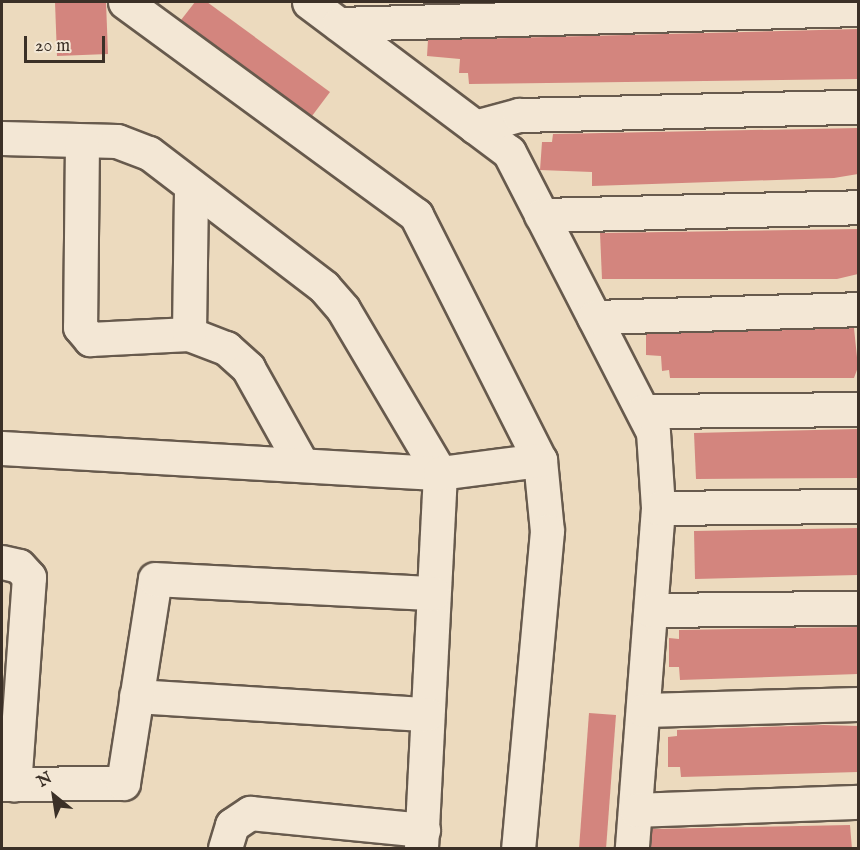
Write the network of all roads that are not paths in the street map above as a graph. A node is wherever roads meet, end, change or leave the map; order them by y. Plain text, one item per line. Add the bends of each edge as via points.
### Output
1 (125, 2) edge
2 (309, 2) edge
3 (858, 9) edge
4 (339, 24) junction
5 (858, 107) edge
6 (475, 127) junction
7 (2, 138) edge
8 (82, 142) junction
9 (191, 186) junction
10 (858, 207) edge
11 (541, 215) junction
12 (858, 309) edge
13 (594, 317) junction
14 (189, 334) junction
15 (858, 409) edge
16 (643, 411) junction
17 (2, 448) edge
18 (540, 460) junction
19 (301, 463) junction
20 (440, 473) junction
21 (858, 506) edge
22 (658, 508) junction
23 (2, 562) edge
24 (433, 593) junction
25 (858, 608) edge
26 (651, 610) junction
27 (13, 678) edge
28 (136, 696) junction
29 (858, 704) edge
30 (644, 710) junction
31 (426, 714) junction
32 (8, 784) edge
33 (858, 802) edge
34 (636, 810) junction
35 (422, 839) edge
36 (225, 849) edge
37 (518, 849) edge
38 (632, 849) edge

1 - 18 street via 416,215
2 - 4 street
3 - 4 street
4 - 6 street
5 - 6 street via 519,115
6 - 11 street via 509,152
7 - 8 street
8 - 9 street via 117,141 149,153
8 - 14 street via 80,327 90,339
9 - 14 street
9 - 20 street via 324,287 343,309
10 - 11 street
11 - 13 street
12 - 13 street
13 - 16 street
14 - 19 street via 226,348 248,368
15 - 16 street
16 - 22 street via 653,432
17 - 19 street
18 - 20 street
18 - 37 street via 547,531
19 - 20 street
20 - 24 street
21 - 22 street
22 - 26 street
23 - 27 street via 19,566 29,577
24 - 28 street via 155,579
24 - 31 street
25 - 26 street
26 - 30 street
27 - 32 street
28 - 31 street
28 - 32 street via 123,783
29 - 30 street
30 - 34 street
31 - 35 street
33 - 34 street
34 - 38 street
35 - 36 street via 250,813 232,825

